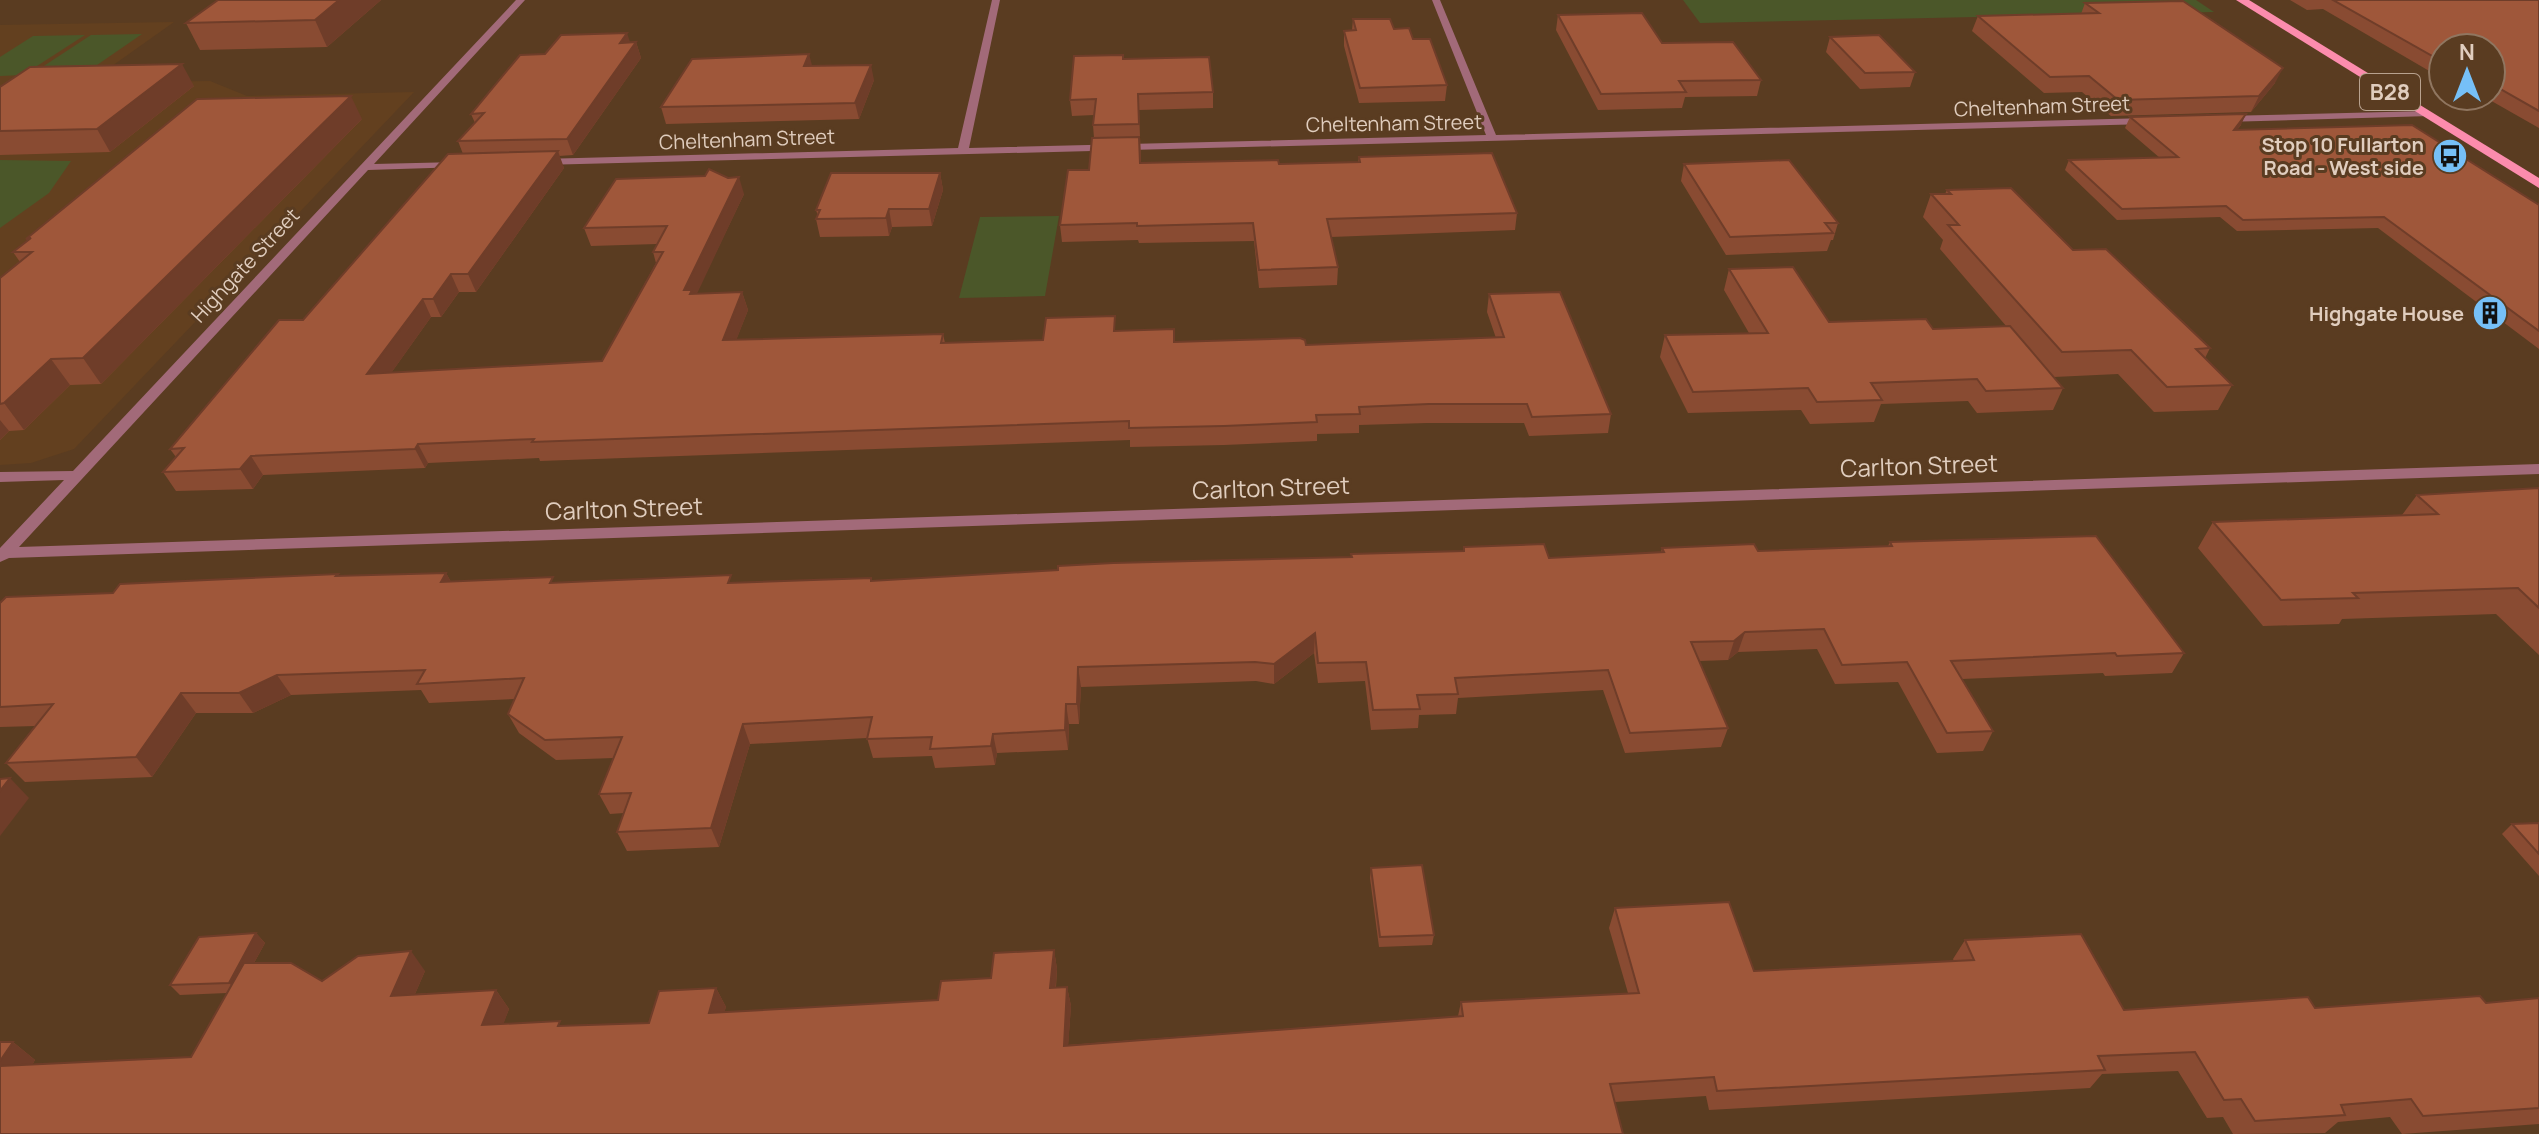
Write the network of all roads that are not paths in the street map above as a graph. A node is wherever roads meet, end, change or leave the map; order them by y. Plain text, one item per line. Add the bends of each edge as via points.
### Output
1 (521, 0) edge
2 (996, 0) edge
3 (1436, 0) edge
4 (2241, 0) edge
5 (2426, 114) junction
6 (2214, 120) edge
7 (2169, 121) edge
8 (1493, 139) junction
9 (963, 151) junction
10 (535, 163) edge
11 (472, 164) edge
12 (363, 167) junction
13 (2539, 184) edge
14 (2539, 469) edge
15 (78, 475) junction
16 (0, 477) edge
17 (3, 556) edge

1 - 12 street, Highgate Street
2 - 9 street
3 - 8 street
4 - 5 main road, B28
5 - 6 street
5 - 13 main road, B28
7 - 8 street, Cheltenham Street
8 - 9 street, Cheltenham Street
9 - 10 street, Cheltenham Street
11 - 12 street
12 - 15 street, Highgate Street
14 - 17 street, Carlton Street
15 - 16 street
15 - 17 street, Highgate Street

